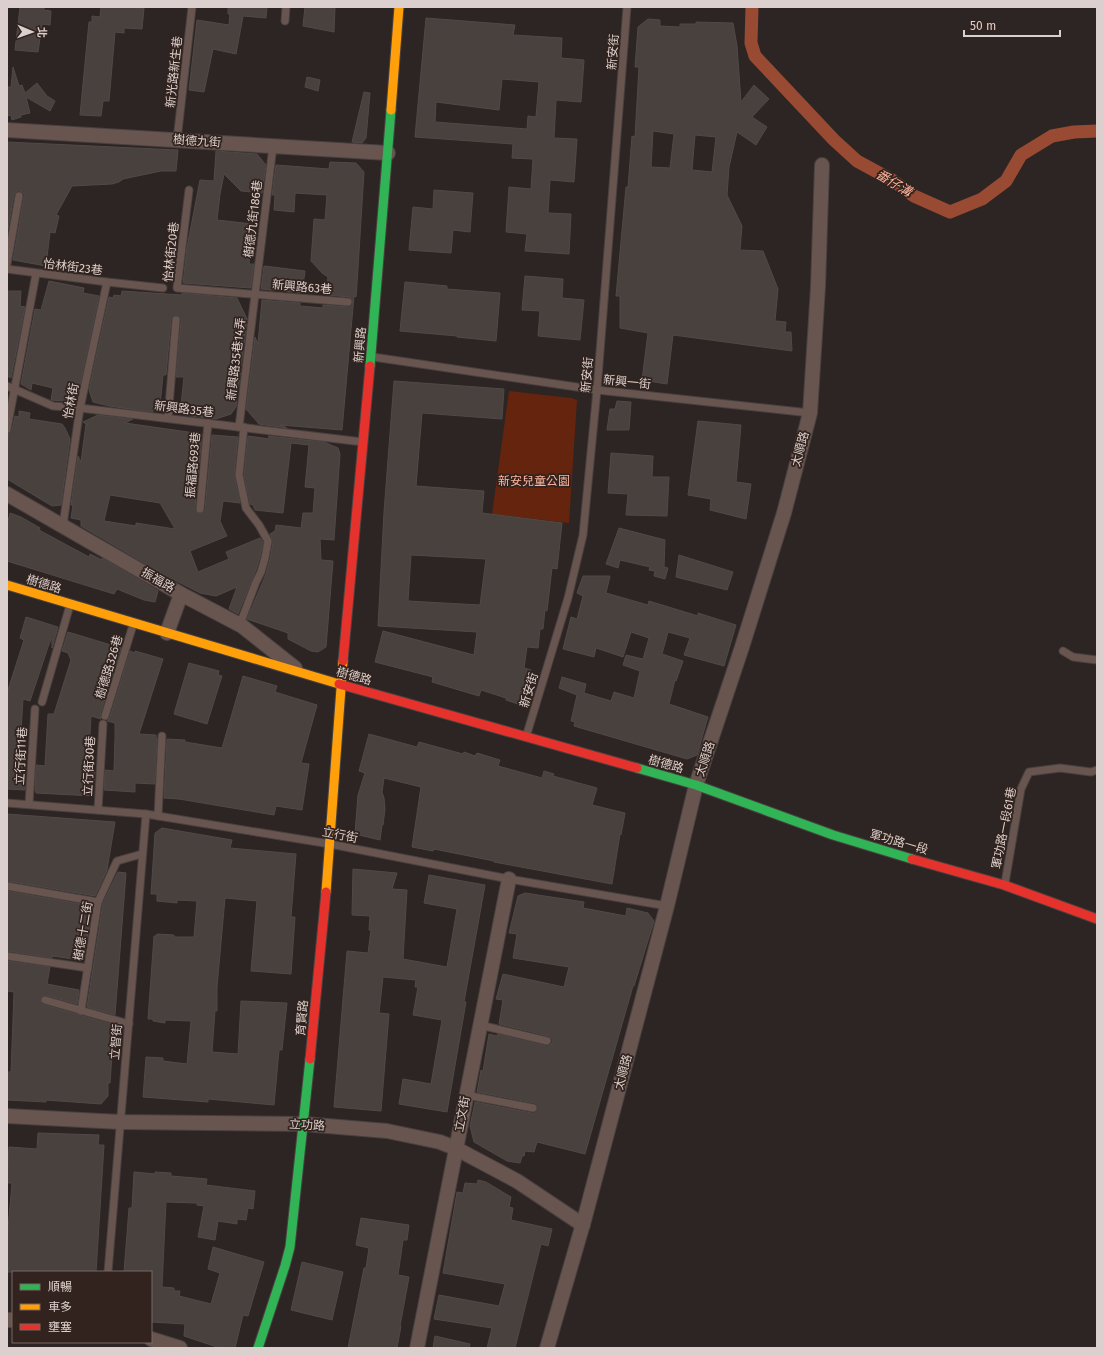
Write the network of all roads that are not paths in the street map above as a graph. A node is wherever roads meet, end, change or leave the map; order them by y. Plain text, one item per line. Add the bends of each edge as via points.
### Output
1 (192, 7) edge
2 (286, 7) edge
3 (399, 7) edge
4 (627, 7) edge
5 (285, 21) dead end
6 (7, 130) edge
7 (177, 140) junction
8 (273, 146) junction
9 (388, 153) junction
10 (822, 165) dead end
11 (189, 190) dead end
12 (19, 196) dead end
13 (7, 264) edge
14 (7, 269) edge
15 (36, 274) junction
16 (107, 282) junction
17 (163, 288) dead end
18 (254, 294) junction
19 (348, 302) dead end
20 (176, 320) dead end
21 (371, 357) junction
22 (10, 388) edge
23 (597, 390) junction
24 (80, 408) junction
25 (810, 413) junction
26 (168, 418) junction
27 (208, 423) junction
28 (241, 427) junction
29 (7, 429) edge
30 (363, 442) junction
31 (7, 494) edge
32 (200, 509) dead end
33 (63, 525) junction
34 (7, 585) edge
35 (181, 594) junction
36 (70, 604) junction
37 (133, 623) junction
38 (240, 624) junction
39 (166, 633) junction
40 (1063, 650) dead end
41 (1097, 660) edge
42 (303, 674) junction
43 (341, 685) junction
44 (42, 702) dead end
45 (34, 709) dead end
46 (104, 720) joint
47 (162, 736) dead end
48 (526, 737) junction
49 (1097, 770) edge
50 (696, 785) junction
51 (7, 803) edge
52 (29, 804) junction
53 (98, 810) junction
54 (146, 814) junction
55 (158, 816) junction
56 (330, 844) junction
57 (142, 854) junction
58 (509, 879) junction
59 (1004, 885) junction
60 (7, 886) edge
61 (98, 902) junction
62 (667, 906) junction
63 (1097, 919) edge
64 (7, 956) edge
65 (88, 968) junction
66 (45, 1000) dead end
67 (81, 1011) junction
68 (129, 1024) junction
69 (480, 1025) junction
70 (548, 1042) dead end
71 (466, 1095) junction
72 (533, 1108) dead end
73 (7, 1116) edge
74 (120, 1122) junction
75 (304, 1124) junction
76 (455, 1148) junction
77 (583, 1225) junction
78 (108, 1271) edge
79 (152, 1340) edge
80 (180, 1348) edge
81 (258, 1348) edge
82 (416, 1348) edge
83 (547, 1348) edge

1 - 7 lane, 新光路新生巷
2 - 5 lane
3 - 9 street, 新興路
4 - 23 lane, 新安街
6 - 7 street, 樹德九街
7 - 8 street, 樹德九街
8 - 9 street, 樹德九街
8 - 18 lane, 樹德九街186巷
9 - 21 street, 新興路
10 - 25 street, 太順路
11 - 18 lane, 怡林街20巷 via 178,288
12 - 13 lane
14 - 15 lane, 怡林街23巷
15 - 16 lane, 怡林街23巷
15 - 22 lane
16 - 17 lane, 怡林街20巷
16 - 24 lane, 怡林街
18 - 19 lane, 新興路63巷
18 - 28 lane, 新興路35巷14弄
20 - 26 lane
21 - 23 lane, 新興一街
21 - 30 street, 新興路
22 - 24 lane, 新興路35巷 via 53,406
22 - 29 lane
23 - 25 lane, 新興一街
23 - 48 lane, 新安街 via 584,535 568,598
24 - 26 lane, 新興路35巷
24 - 33 lane, 怡林街
25 - 50 street, 太順路 via 784,512
26 - 27 lane, 新興路35巷
27 - 28 lane, 新興路35巷
27 - 32 lane, 振福路693巷
28 - 30 lane, 新興路35巷
28 - 38 lane via 239,475 246,508 268,541 261,572
30 - 43 street, 新興路
31 - 33 street, 振福路
33 - 35 street, 振福路
34 - 36 street, 樹德路
35 - 38 street, 振福路
35 - 39 street
36 - 37 street, 樹德路
36 - 44 lane
37 - 39 street, 樹德路
37 - 46 lane, 樹德路326巷
38 - 42 street, 振福路
39 - 42 street, 樹德路
40 - 41 lane via 1073,657
42 - 43 street, 樹德路
43 - 48 street, 樹德路
43 - 56 street, 育賢路
45 - 52 lane, 立行街11巷
46 - 53 lane, 立行街30巷
47 - 55 lane
48 - 50 street, 樹德路
49 - 59 lane, 軍功路一段61巷 via 1091,772 1060,768 1029,772 1021,789
50 - 59 street, 軍功路一段 via 833,835
50 - 62 street, 太順路
51 - 52 lane, 立行街
52 - 53 lane, 立行街
53 - 54 lane, 立行街
54 - 55 lane, 立行街
54 - 57 lane, 立智街
55 - 56 lane, 立行街
56 - 58 lane, 立行街
56 - 75 street, 育賢路
57 - 61 lane, 樹德十二街 via 117,861
57 - 68 lane, 立智街
58 - 62 lane, 立行街
58 - 69 street, 立文街
59 - 63 street, 軍功路一段
60 - 61 lane
61 - 65 lane, 樹德十二街
62 - 77 street, 太順路
64 - 65 lane
65 - 67 lane, 樹德十二街
66 - 67 lane
67 - 68 lane
68 - 74 lane, 立智街
69 - 70 lane
69 - 71 street, 立文街
71 - 72 lane
71 - 76 street, 立文街
73 - 74 street, 立功路
74 - 75 street, 立功路
74 - 78 lane, 立智街
75 - 76 street, 立功路 via 387,1131 440,1142
75 - 81 street, 育賢路 via 290,1247
76 - 77 street, 立功路 via 517,1181
76 - 82 street, 立文街
77 - 83 street, 太順路
79 - 80 street

